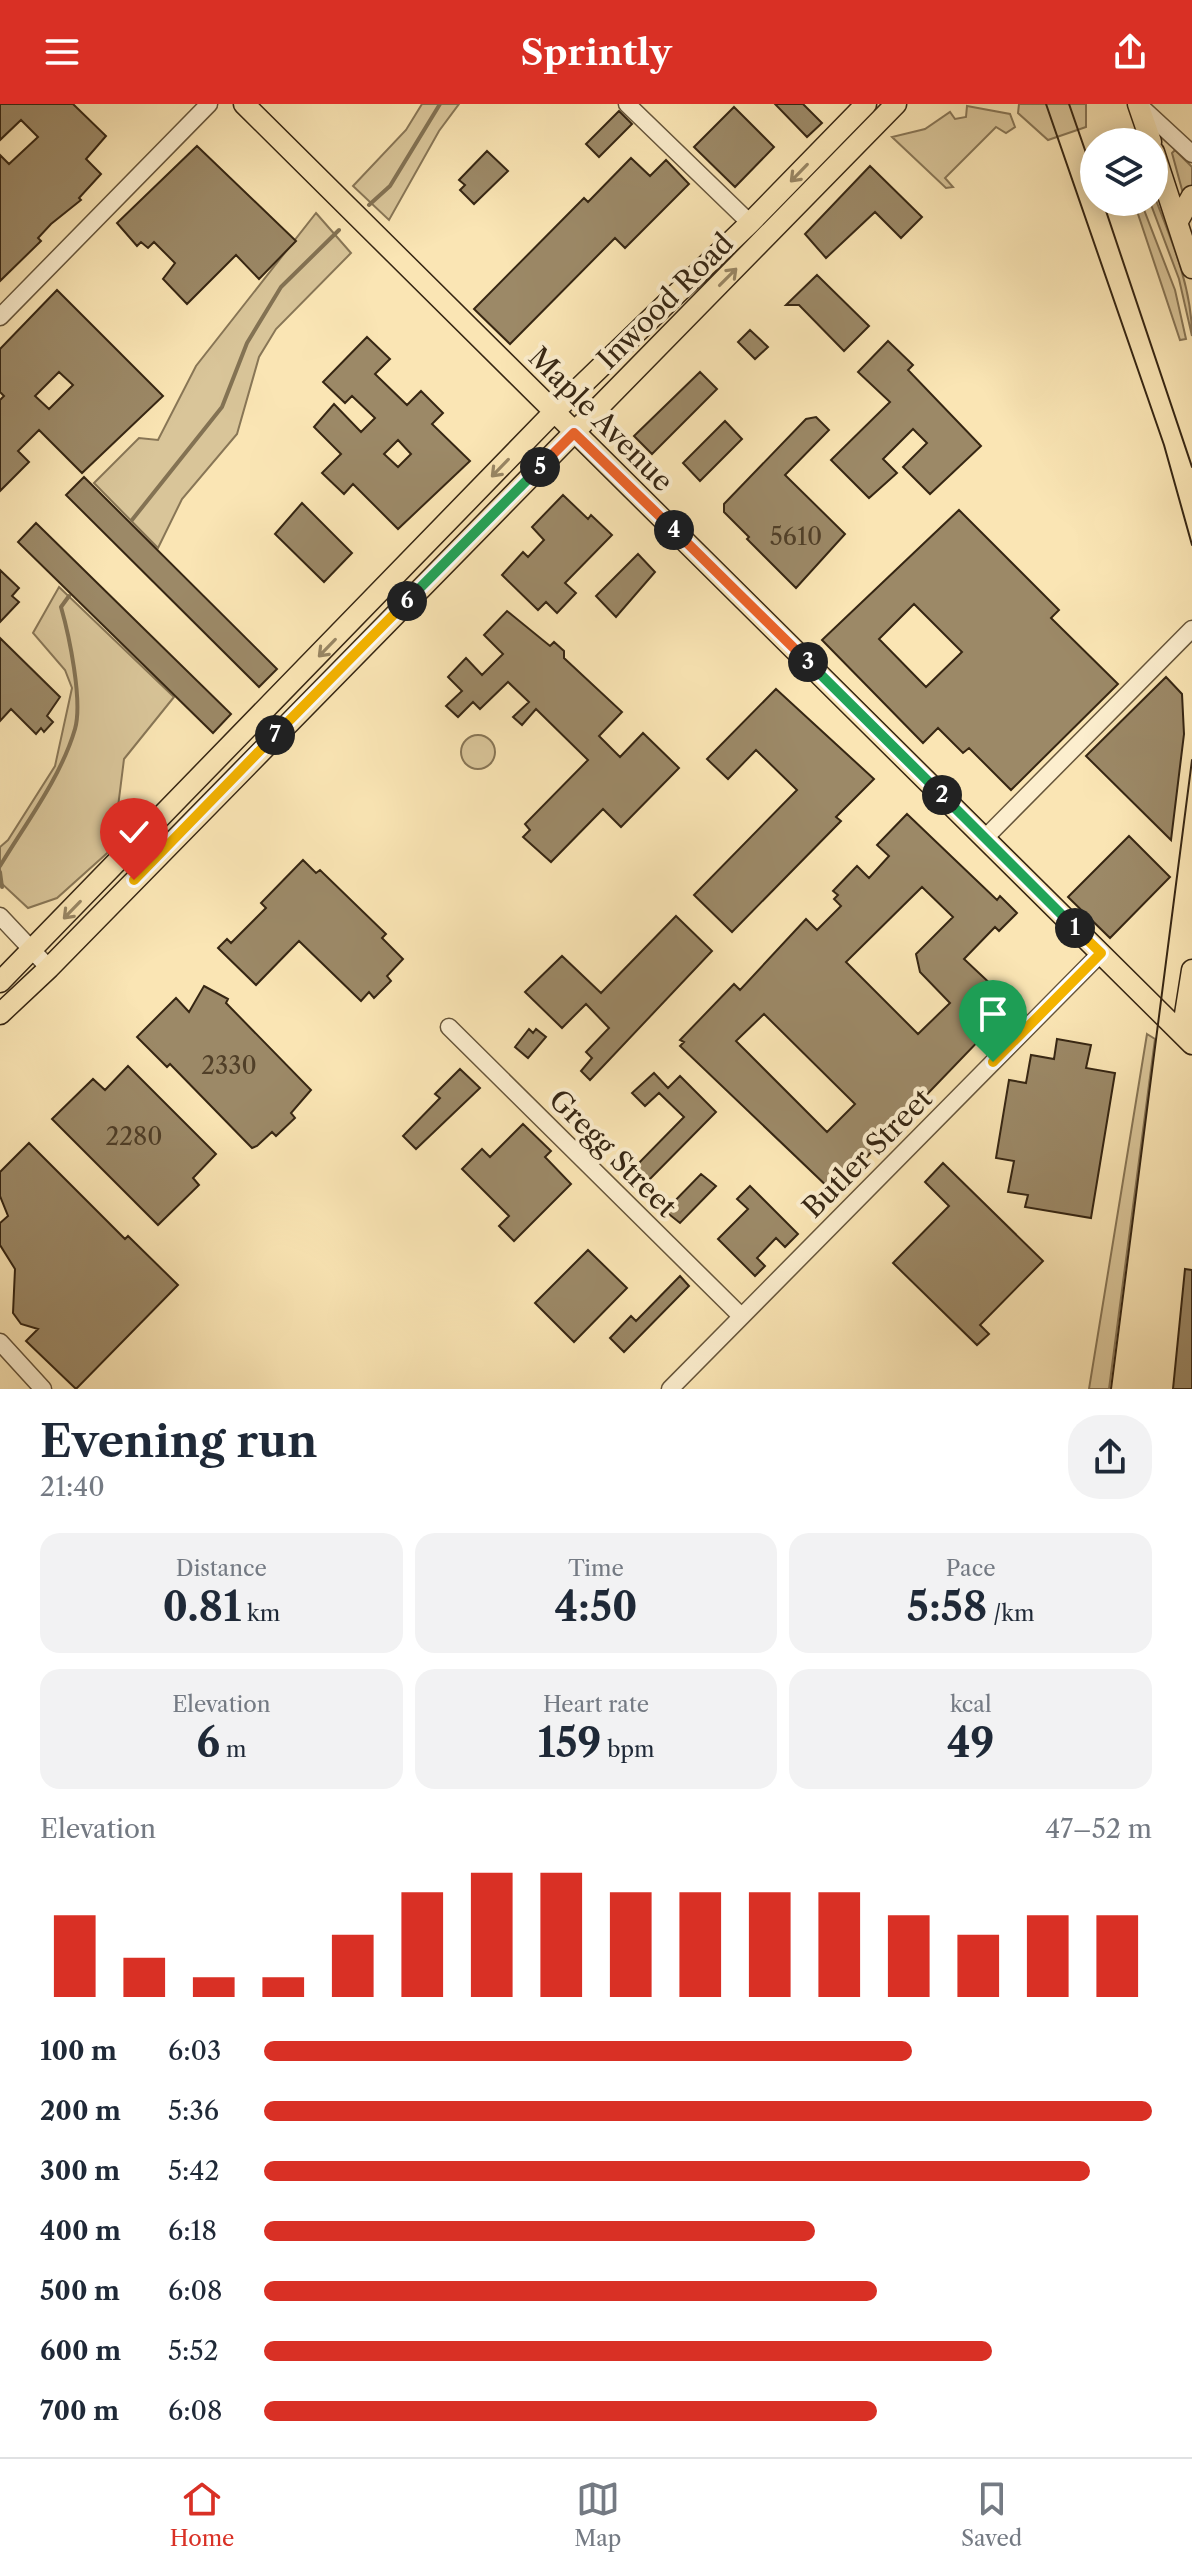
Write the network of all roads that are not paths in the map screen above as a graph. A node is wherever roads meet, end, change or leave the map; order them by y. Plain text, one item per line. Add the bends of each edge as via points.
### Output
1 (209, 104) edge
2 (244, 104) edge
3 (627, 104) edge
4 (896, 104) edge
5 (1138, 104) edge
6 (862, 117) edge
7 (1146, 128) edge
8 (1192, 154) edge
9 (1168, 192) edge
10 (1192, 196) edge
11 (1178, 221) junction
12 (750, 223) junction
13 (767, 238) junction
14 (1192, 268) edge
15 (654, 315) junction
16 (0, 317) edge
17 (673, 332) junction
18 (554, 412) junction
19 (574, 433) junction
20 (449, 522) junction
21 (460, 548) junction
22 (1192, 629) edge
23 (286, 691) junction
24 (303, 706) junction
25 (985, 838) junction
26 (0, 916) edge
27 (34, 949) junction
28 (1101, 953) junction
29 (49, 968) junction
30 (1190, 979) edge
31 (0, 982) edge
32 (1146, 998) junction
33 (0, 1014) edge
34 (449, 1027) dead end
35 (1187, 1039) edge
36 (741, 1316) junction
37 (0, 1342) edge
38 (43, 1389) edge
39 (670, 1389) edge

1 - 16 street
2 - 18 main road, Maple Avenue
3 - 12 street
4 - 6 main road, Inwood Road
5 - 7 main road
5 - 8 street
6 -> 12 main road, Inwood Road
6 - 13 main road, Inwood Road
9 - 11 main road
10 - 11 main road
11 - 14 main road
12 - 13 main road
12 - 15 main road, Inwood Road
17 -> 13 main road, Inwood Road
15 - 17 main road
15 - 18 main road, Inwood Road
17 - 19 main road, Inwood Road
18 - 19 main road, Maple Avenue
18 -> 20 main road, Inwood Road
19 - 21 main road, Inwood Road
19 - 25 main road, Maple Avenue
20 - 21 main road
20 -> 23 main road, Inwood Road
21 - 24 main road, Inwood Road
22 - 25 street
23 - 24 main road
23 -> 27 main road, Inwood Road
24 - 29 main road, Inwood Road
25 - 28 main road, Maple Avenue
26 - 27 street
27 - 29 street
27 - 31 main road, Inwood Road
28 - 32 main road, Maple Avenue
28 - 36 street, Butler Street
29 - 33 main road, Inwood Road
30 - 32 main road via 1172,997
30 - 35 main road
32 - 35 main road, Maple Avenue
34 - 36 street, Gregg Street
36 - 39 street, Butler Street
37 - 38 street

